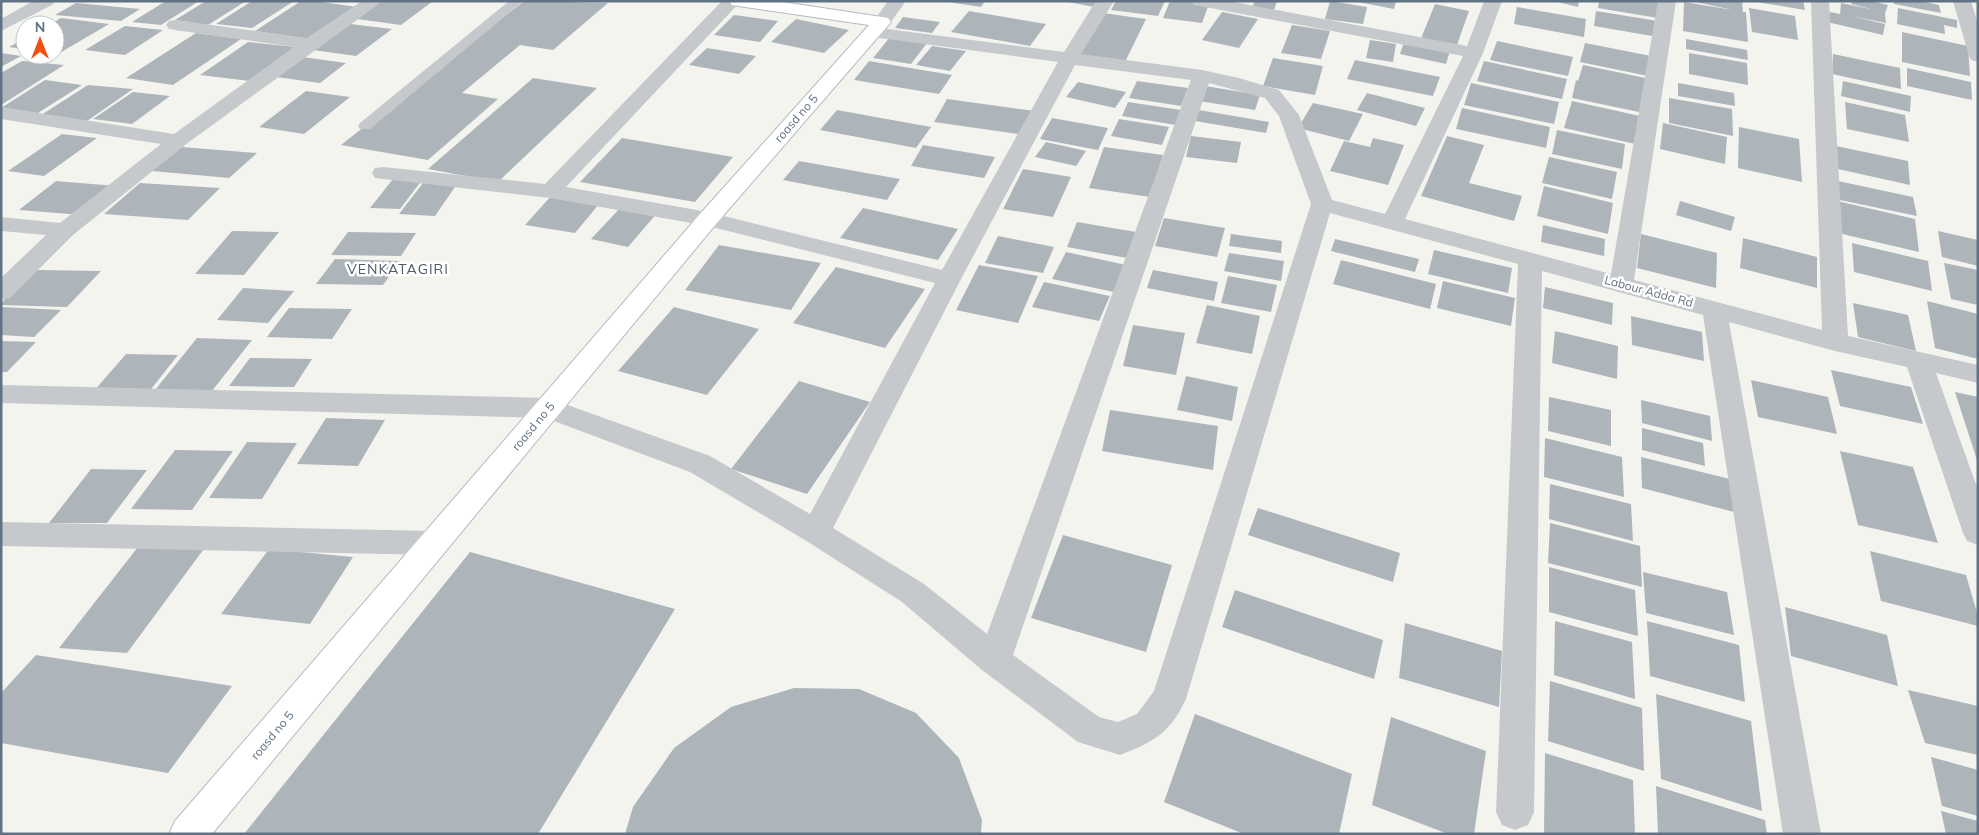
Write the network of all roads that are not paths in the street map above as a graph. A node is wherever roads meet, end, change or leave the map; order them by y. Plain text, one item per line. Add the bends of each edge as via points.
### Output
1 (46, 1) edge
2 (374, 1) edge
3 (517, 1) edge
4 (732, 1) edge
5 (738, 1) edge
6 (1106, 1) edge
7 (1200, 1) edge
8 (1667, 1) edge
9 (1820, 1) edge
10 (1962, 1) edge
11 (1489, 2) edge
12 (1246, 5) edge
13 (884, 18) edge
14 (175, 25) dead end
15 (1, 26) edge
16 (310, 44) junction
17 (1474, 52) junction
18 (1978, 56) edge
19 (1070, 57) junction
20 (1202, 76) junction
21 (1, 113) edge
22 (365, 126) dead end
23 (178, 141) junction
24 (383, 173) dead end
25 (550, 191) junction
26 (1322, 204) junction
27 (708, 218) junction
28 (1392, 223) junction
29 (1, 224) edge
30 (65, 230) junction
31 (1530, 259) junction
32 (949, 279) junction
33 (1621, 284) junction
34 (4, 288) edge
35 (1714, 308) junction
36 (1835, 342) junction
37 (1918, 361) junction
38 (1978, 374) edge
39 (1, 394) edge
40 (548, 408) junction
41 (816, 532) junction
42 (1978, 533) edge
43 (1, 534) edge
44 (434, 543) junction
45 (994, 660) junction
46 (1515, 812) dead end
47 (188, 834) edge
48 (1802, 834) edge

1 - 15 street
2 - 16 street
3 - 22 lane
4 - 25 street
5 - 13 street
6 - 19 street
7 - 12 street
8 - 33 street
9 - 36 street
10 - 18 street
11 - 17 street
12 - 17 street via 1273,16
13 - 19 street
13 - 27 street, roasd no 5
14 - 16 street
16 - 23 street
17 - 28 street
19 - 20 street
19 - 32 street
20 - 26 street via 1272,94 1289,115
20 - 45 street
21 - 23 street
23 - 30 street
24 - 25 street
25 - 27 street
26 - 28 street, Labour Adda Rd
26 - 45 street via 1169,699 1149,725 1120,739 1090,731
27 - 32 street
27 - 40 street, roasd no 5
28 - 31 street, Labour Adda Rd
29 - 30 street
30 - 34 street
31 - 33 street, Labour Adda Rd
31 - 46 street
32 - 41 street
33 - 35 street, Labour Adda Rd
35 - 36 street, Labour Adda Rd
35 - 48 street
36 - 37 street, Labour Adda Rd
37 - 38 street, Labour Adda Rd
37 - 42 street
39 - 40 street
40 - 41 street via 700,464
40 - 44 street, roasd no 5
41 - 45 street via 912,593
43 - 44 street
44 - 47 street, roasd no 5

